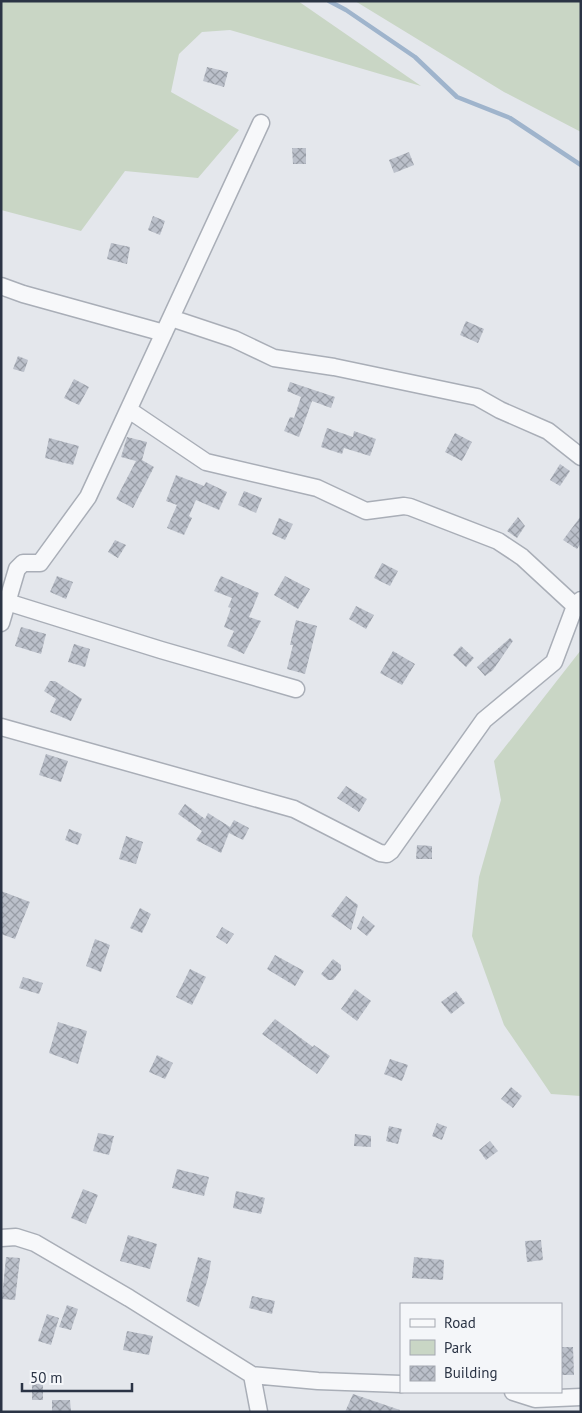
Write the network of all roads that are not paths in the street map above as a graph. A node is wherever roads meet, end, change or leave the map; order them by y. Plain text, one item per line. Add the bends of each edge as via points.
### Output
1 (261, 123) dead end
2 (1, 286) edge
3 (171, 318) junction
4 (164, 333) junction
5 (129, 410) junction
6 (581, 457) edge
7 (8, 577) edge
8 (8, 602) junction
9 (578, 603) edge
10 (1, 623) edge
11 (296, 689) dead end
12 (1, 727) edge
13 (1, 1238) edge
14 (252, 1375) junction
15 (400, 1384) edge
16 (516, 1393) edge
17 (581, 1397) edge
18 (259, 1412) edge

1 - 3 street
2 - 4 street
3 - 4 street
3 - 6 street via 234,339 274,358 477,397 548,432
4 - 5 street
5 - 7 street via 88,497 40,563 23,564
5 - 9 street via 206,462 317,488 366,510 410,507 498,541
7 - 8 street
8 - 10 street
8 - 11 street
9 - 12 street via 554,662 484,720 387,854 294,809
13 - 14 street via 16,1237 35,1243
14 - 15 street via 318,1382
14 - 18 street
16 - 17 street via 535,1399

